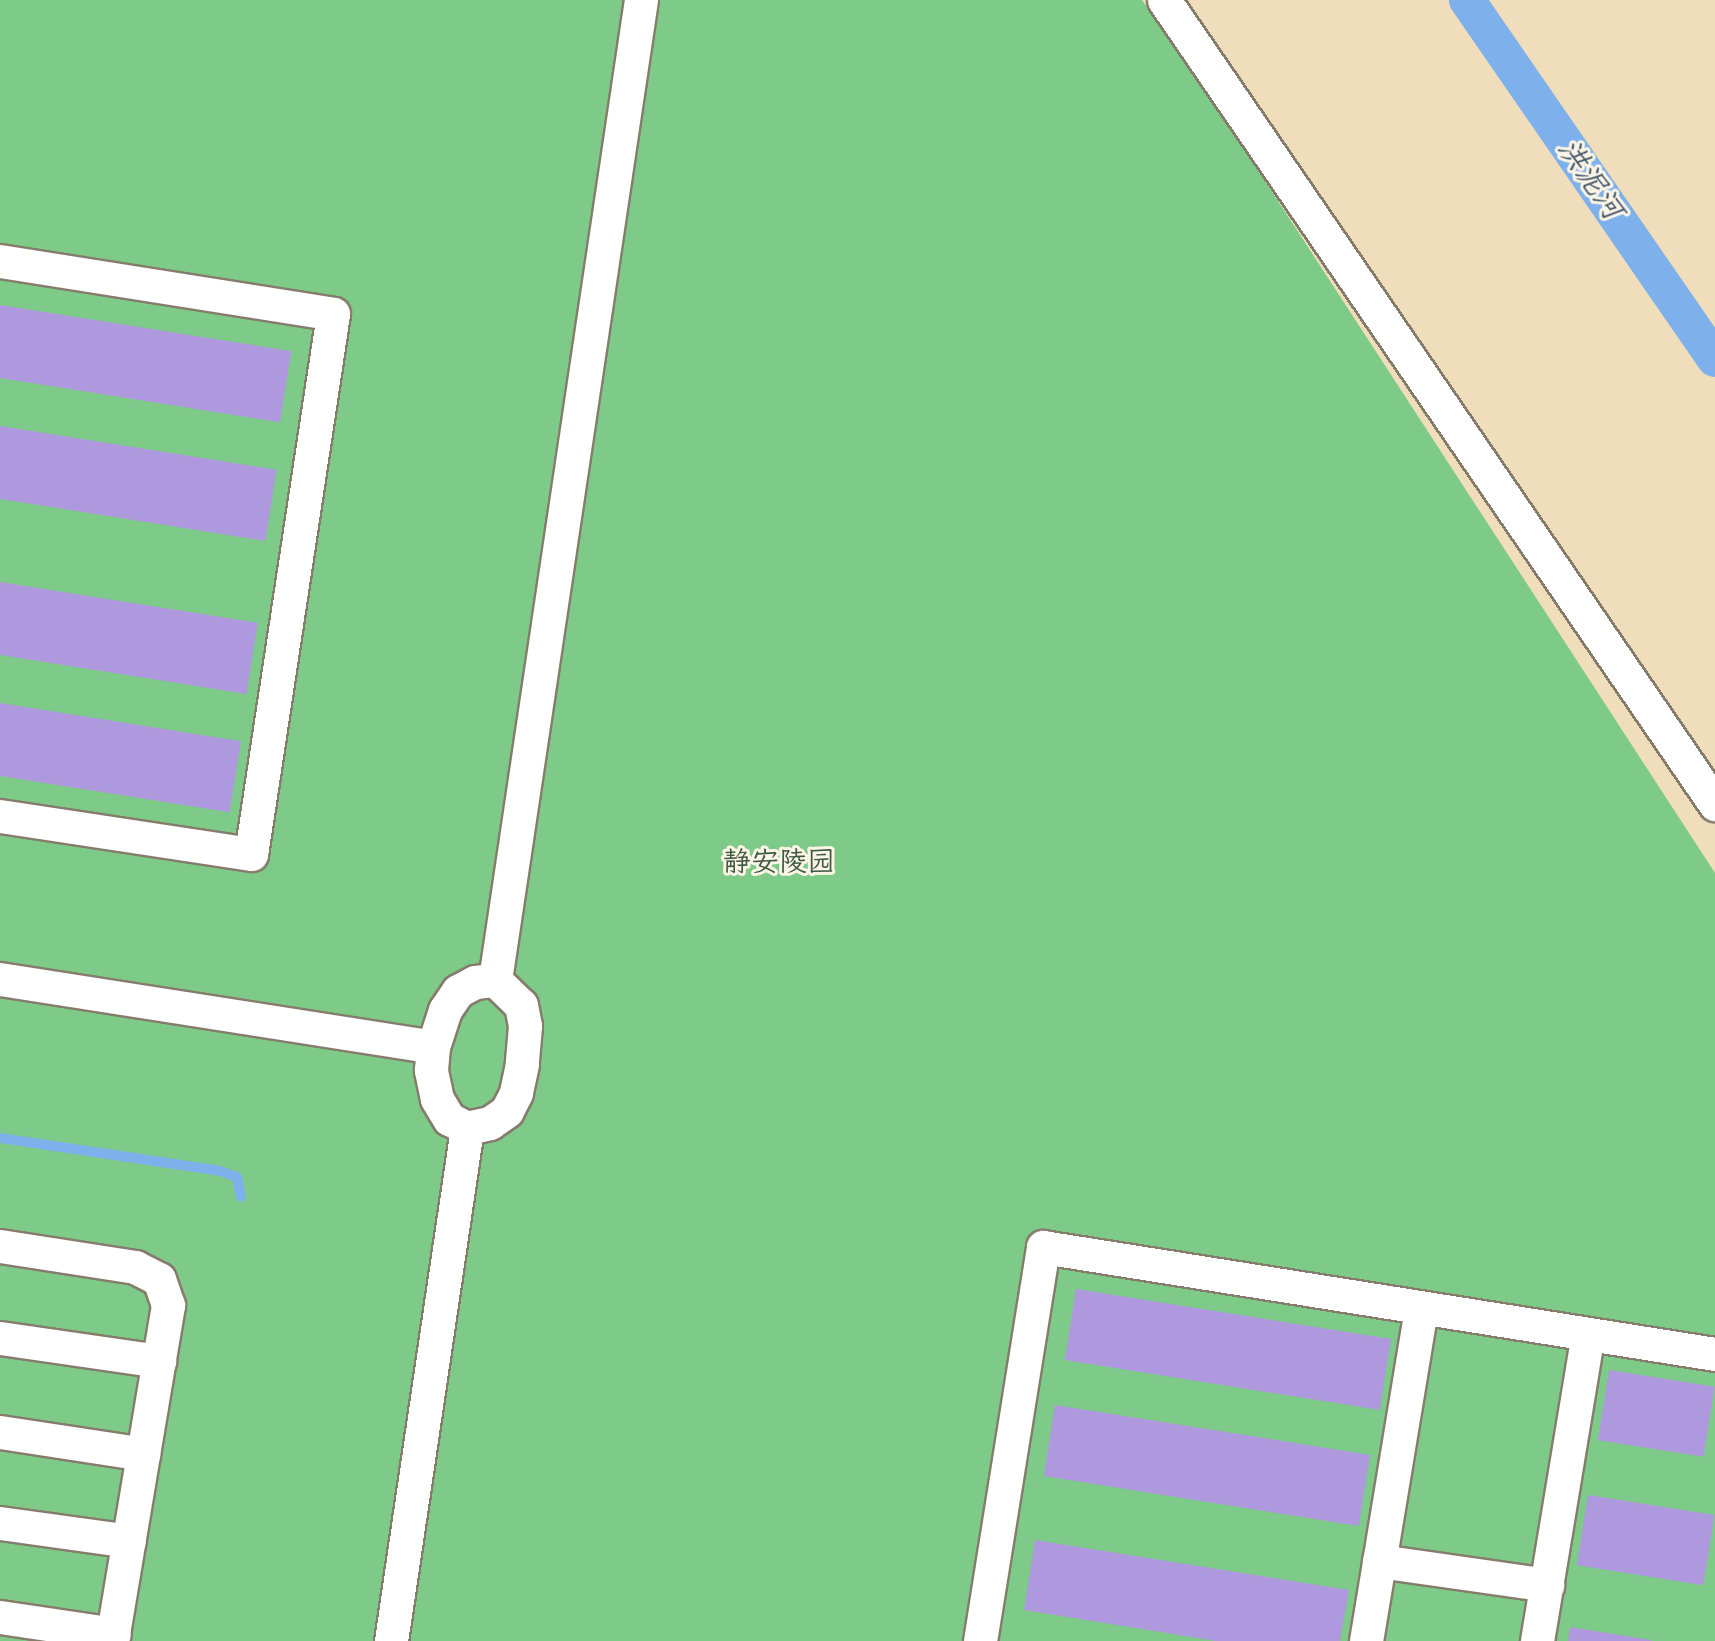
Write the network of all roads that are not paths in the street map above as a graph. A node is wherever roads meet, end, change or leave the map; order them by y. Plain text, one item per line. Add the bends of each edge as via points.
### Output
1 (641, 0) edge
2 (1164, 0) edge
3 (0, 261) edge
4 (1715, 804) edge
5 (0, 816) edge
6 (0, 979) edge
7 (495, 980) junction
8 (434, 1047) junction
9 (467, 1128) junction
10 (0, 1246) edge
11 (1421, 1308) junction
12 (1587, 1334) junction
13 (0, 1338) edge
14 (1715, 1354) edge
15 (159, 1361) junction
16 (0, 1432) edge
17 (143, 1454) junction
18 (0, 1522) edge
19 (129, 1541) junction
20 (1379, 1561) junction
21 (1546, 1585) junction
22 (0, 1617) edge
23 (113, 1638) edge
24 (391, 1641) edge
25 (980, 1641) edge
26 (1366, 1641) edge
27 (1537, 1641) edge

1 - 7 street
2 - 4 street
3 - 5 street via 333,314 251,854
6 - 8 street
7 - 8 street via 475,982 458,991 445,1010
7 - 9 street via 521,1005 525,1026 522,1064 516,1094 507,1111 490,1123
8 - 9 street via 431,1070 437,1099 449,1119
9 - 24 street
10 - 15 street via 135,1267 159,1279 168,1305
11 - 12 street
11 - 20 street
11 - 25 street via 1043,1247
12 - 14 street
12 - 21 street
13 - 15 street
15 - 17 street
16 - 17 street
17 - 19 street
18 - 19 street
19 - 23 street
20 - 21 street
20 - 26 street
21 - 27 street
22 - 23 street

